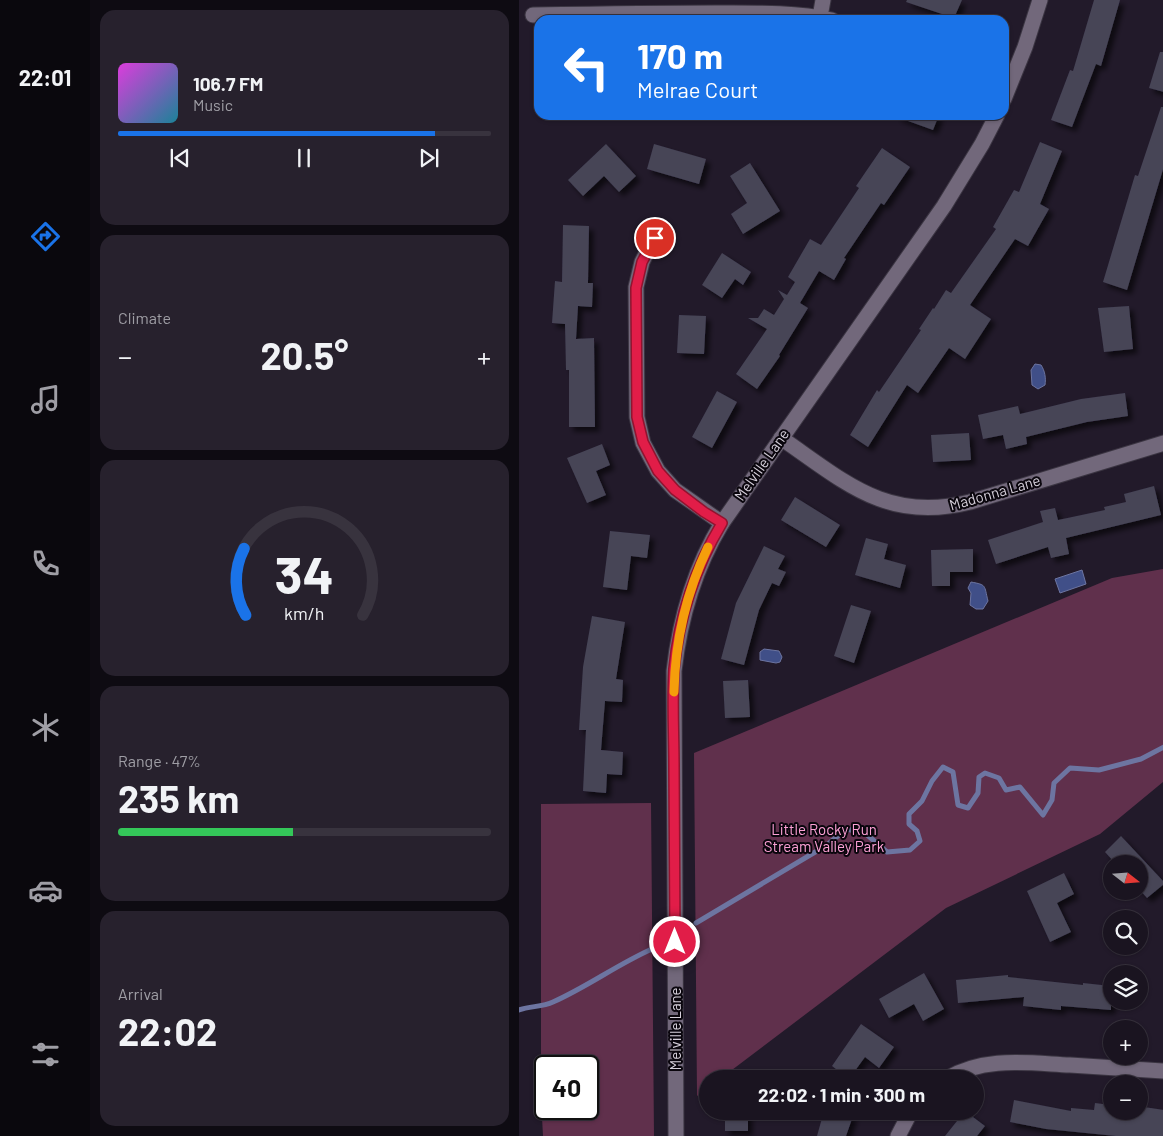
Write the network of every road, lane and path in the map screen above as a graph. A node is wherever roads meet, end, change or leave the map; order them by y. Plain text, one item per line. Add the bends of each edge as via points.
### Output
1 (823, 0) edge
2 (1040, 0) edge
3 (633, 6) edge
4 (533, 15) dead end
5 (774, 15) edge
6 (825, 15) edge
7 (1009, 82) edge
8 (994, 120) edge
9 (655, 238) dead end
10 (781, 438) junction
11 (1163, 443) edge
12 (722, 523) junction
13 (963, 1070) edge
14 (1163, 1071) edge
15 (906, 1120) edge
16 (676, 1136) edge
17 (898, 1136) edge

1 - 6 street
2 - 7 street via 1025,47
3 - 4 street
3 - 5 street
8 - 10 street, Melville Lane via 944,206
9 - 12 street via 642,262 636,288 637,417 643,442 662,476 675,490
10 - 11 street, Madonna Lane via 864,494 898,505 930,508 970,502
10 - 12 street, Melville Lane
12 - 16 street, Melville Lane via 693,583 682,619 674,671
13 - 14 street via 1007,1062
15 - 17 street

